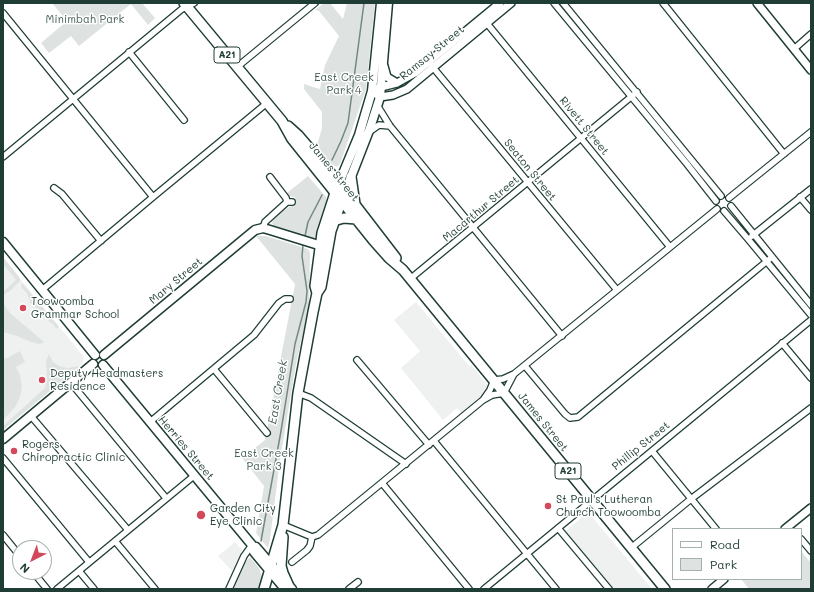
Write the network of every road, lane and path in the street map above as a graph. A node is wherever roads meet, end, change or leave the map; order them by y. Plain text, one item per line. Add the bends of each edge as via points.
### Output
1 (315, 3) edge
2 (381, 3) edge
3 (388, 3) edge
4 (500, 3) edge
5 (511, 3) edge
6 (554, 3) edge
7 (563, 3) edge
8 (663, 3) edge
9 (757, 3) edge
10 (188, 4) edge
11 (3, 13) edge
12 (383, 17) junction
13 (484, 20) junction
14 (577, 26) junction
15 (811, 34) edge
16 (794, 49) junction
17 (129, 52) junction
18 (600, 53) junction
19 (383, 64) junction
20 (431, 65) junction
21 (237, 67) junction
22 (811, 70) edge
23 (397, 83) junction
24 (381, 87) junction
25 (372, 91) junction
26 (636, 92) junction
27 (632, 96) junction
28 (380, 97) junction
29 (73, 99) junction
30 (267, 103) junction
31 (377, 105) junction
32 (184, 120) dead end
33 (390, 126) junction
34 (369, 132) junction
35 (811, 132) edge
36 (582, 138) junction
37 (784, 154) junction
38 (3, 157) edge
39 (692, 159) junction
40 (687, 164) junction
41 (270, 177) dead end
42 (351, 177) junction
43 (528, 183) junction
44 (54, 188) dead end
45 (337, 188) junction
46 (811, 188) edge
47 (345, 192) junction
48 (721, 196) junction
49 (153, 197) junction
50 (800, 197) junction
51 (729, 198) junction
52 (341, 201) junction
53 (716, 201) junction
54 (356, 205) junction
55 (731, 206) junction
56 (717, 208) junction
57 (811, 210) edge
58 (724, 211) junction
59 (356, 219) junction
60 (333, 221) junction
61 (263, 228) junction
62 (474, 228) junction
63 (754, 235) junction
64 (748, 239) junction
65 (101, 241) junction
66 (3, 242) edge
67 (324, 247) junction
68 (670, 247) junction
69 (772, 257) junction
70 (766, 262) junction
71 (403, 270) junction
72 (410, 279) junction
73 (42, 290) junction
74 (617, 290) junction
75 (290, 299) dead end
76 (811, 305) edge
77 (811, 315) edge
78 (811, 320) edge
79 (562, 336) junction
80 (782, 343) junction
81 (95, 355) junction
82 (104, 355) junction
83 (357, 360) dead end
84 (93, 364) junction
85 (103, 365) junction
86 (525, 366) junction
87 (214, 369) junction
88 (514, 374) junction
89 (811, 378) edge
90 (494, 380) junction
91 (70, 383) junction
92 (298, 393) junction
93 (504, 393) junction
94 (483, 400) junction
95 (811, 408) edge
96 (31, 416) junction
97 (150, 422) junction
98 (267, 433) dead end
99 (3, 439) edge
100 (434, 441) junction
101 (429, 445) junction
102 (652, 450) junction
103 (3, 458) edge
104 (406, 464) junction
105 (195, 475) junction
106 (382, 483) junction
107 (166, 498) junction
108 (691, 499) junction
109 (592, 500) junction
110 (811, 508) edge
111 (282, 525) junction
112 (558, 528) junction
113 (715, 528) edge
114 (789, 528) edge
115 (128, 530) junction
116 (3, 535) edge
117 (284, 537) junction
118 (312, 537) junction
119 (115, 540) junction
120 (802, 540) edge
121 (252, 545) junction
122 (12, 546) edge
123 (632, 548) junction
124 (811, 550) edge
125 (527, 554) junction
126 (89, 562) junction
127 (292, 562) dead end
128 (273, 570) junction
129 (79, 571) junction
130 (40, 580) edge
131 (723, 580) edge
132 (358, 582) dead end
133 (490, 584) junction
134 (288, 587) edge
135 (48, 589) edge
136 (57, 589) edge
137 (94, 589) edge
138 (155, 589) edge
139 (229, 589) edge
140 (264, 589) edge
141 (269, 589) edge
142 (349, 589) edge
143 (469, 589) edge
144 (484, 589) edge
145 (495, 589) edge
146 (556, 589) edge
147 (609, 589) edge
148 (665, 589) edge
149 (712, 589) edge

1 - 21 street
2 - 12 main road
3 - 12 main road
4 - 13 street, Ramsay Street
5 - 13 street, Ramsay Street
6 - 14 street
7 - 14 street
8 - 37 street
9 - 16 street
10 - 17 street
10 - 21 main road, James Street / A21
11 - 29 street
12 - 19 main road
12 - 25 main road
13 - 20 street, Ramsay Street
13 - 36 street, Rivett Street
14 - 18 street
15 - 16 street
16 - 22 street
17 - 29 street
17 - 32 street
18 - 26 street
18 - 27 street
19 - 23 street via 387,77
19 - 24 main road
20 - 23 street, Ramsay Street
20 - 28 street, Ramsay Street via 407,89
20 - 43 street, Seaton Street
21 - 30 main road, James Street / A21
23 - 24 street, Ramsay Street
24 - 25 street, Ramsay Street
24 - 28 main road
25 - 28 street
25 - 45 main road via 359,135
26 - 27 street, Macarthur Street
26 - 39 street
27 - 36 street, Macarthur Street
27 - 40 street
28 - 31 main road
29 - 38 street
29 - 49 street
30 - 45 main road, James Street / A21 via 298,135
30 - 49 street
31 - 33 street
31 - 34 main road
33 - 34 street via 379,125
33 - 62 street
34 - 42 main road
35 - 37 street
36 - 43 street, Macarthur Street
36 - 68 street, Rivett Street
37 - 51 street
39 - 40 street
39 - 48 street
40 - 53 street
41 - 61 street, Mary Street via 289,202 265,222
42 - 47 main road
42 - 54 main road
43 - 62 street, Macarthur Street
43 - 74 street, Seaton Street
44 - 65 street via 62,194
45 - 47 main road, James Street / A21
45 - 52 main road, James Street / A21
45 - 67 main road via 323,227
46 - 50 street
47 - 52 main road
47 - 54 main road, James Street / A21
48 - 51 street
48 - 53 street
49 - 65 street
50 - 57 street
50 - 63 street
51 - 55 street
52 - 59 main road, James Street / A21
52 - 60 main road
53 - 56 street
54 - 71 main road, James Street / A21 via 394,254
55 - 58 street
55 - 63 street
56 - 58 street
56 - 68 street
58 - 64 street
59 - 60 main road via 344,218
59 - 71 main road, James Street / A21
60 - 67 main road
61 - 67 main road
61 - 82 main road, Mary Street via 248,235
62 - 72 street, Macarthur Street
62 - 79 street
63 - 64 street
63 - 69 street
64 - 70 street
65 - 73 street
66 - 73 main road
67 - 92 main road via 321,287 317,293
68 - 74 street
69 - 70 street
69 - 76 street
70 - 77 street
70 - 86 street via 578,417 570,418 565,414
71 - 72 main road, James Street / A21
72 - 90 main road, James Street / A21
73 - 81 main road
74 - 79 street
75 - 87 street via 280,302 254,334
78 - 80 street, Phillip Street
79 - 86 street
80 - 89 street
80 - 102 street, Phillip Street
81 - 82 main road
81 - 84 main road
82 - 85 main road via 106,361
83 - 101 street
84 - 85 main road via 98,367
84 - 91 main road
85 - 97 main road, Herries Street
86 - 88 street
87 - 97 street
87 - 98 street
88 - 90 street
88 - 93 street
90 - 93 main road, James Street / A21
90 - 94 street
91 - 96 main road
91 - 107 street
92 - 104 street via 311,398
92 - 111 main road
93 - 94 street
93 - 109 main road, James Street / A21
94 - 100 street
95 - 108 street
96 - 99 main road
96 - 115 street
97 - 105 main road, Herries Street
100 - 101 street
100 - 125 street
101 - 104 street
102 - 108 street
102 - 109 street, Phillip Street
103 - 126 street
104 - 106 street
105 - 107 street
105 - 121 main road, Herries Street
106 - 118 street via 322,533
106 - 143 street
107 - 115 street
108 - 113 street
108 - 123 street
109 - 112 street, Phillip Street
109 - 123 main road, James Street / A21
110 - 114 street
111 - 117 main road
111 - 118 street
111 - 128 main road
112 - 125 street, Phillip Street
112 - 147 street
115 - 119 street
116 - 122 street
117 - 128 main road
117 - 134 main road via 281,566
118 - 127 street via 307,550
119 - 126 street
119 - 138 street
120 - 124 street
121 - 128 main road, Herries Street via 257,547
121 - 139 street
123 - 148 main road, James Street / A21
125 - 133 street, Phillip Street
125 - 146 street
126 - 129 street
128 - 134 main road, Herries Street
128 - 140 main road
128 - 141 main road
129 - 136 street
129 - 137 street
130 - 135 street
131 - 149 street
132 - 142 street
133 - 144 street, Phillip Street
133 - 145 street

